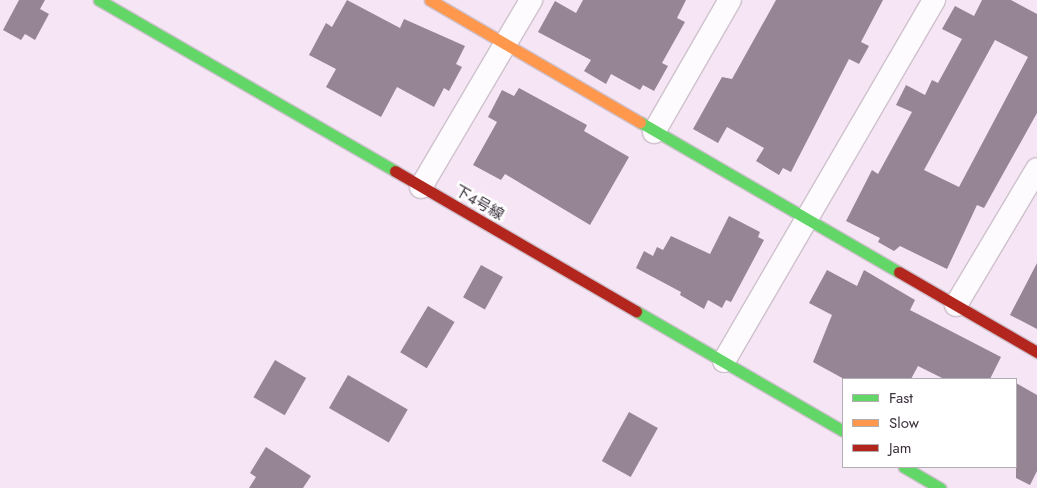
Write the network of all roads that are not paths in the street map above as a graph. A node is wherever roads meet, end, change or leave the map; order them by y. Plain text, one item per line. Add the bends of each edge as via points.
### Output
1 (99, 0) edge
2 (430, 0) edge
3 (531, 0) edge
4 (730, 0) edge
5 (934, 0) edge
6 (131, 8) edge
7 (505, 44) junction
8 (654, 132) junction
9 (1037, 169) edge
10 (421, 187) junction
11 (805, 218) junction
12 (956, 305) junction
13 (1037, 352) edge
14 (724, 361) junction
15 (842, 430) edge
16 (906, 468) edge
17 (940, 488) edge

1 - 6 street, 下4号線
2 - 7 street
3 - 7 street
4 - 8 street
5 - 11 street
6 - 10 street, 下4号線
7 - 8 street
7 - 10 street
8 - 11 street
9 - 12 street
10 - 14 street, 下4号線
11 - 12 street
11 - 14 street
12 - 13 street
14 - 15 street, 下4号線
16 - 17 street

